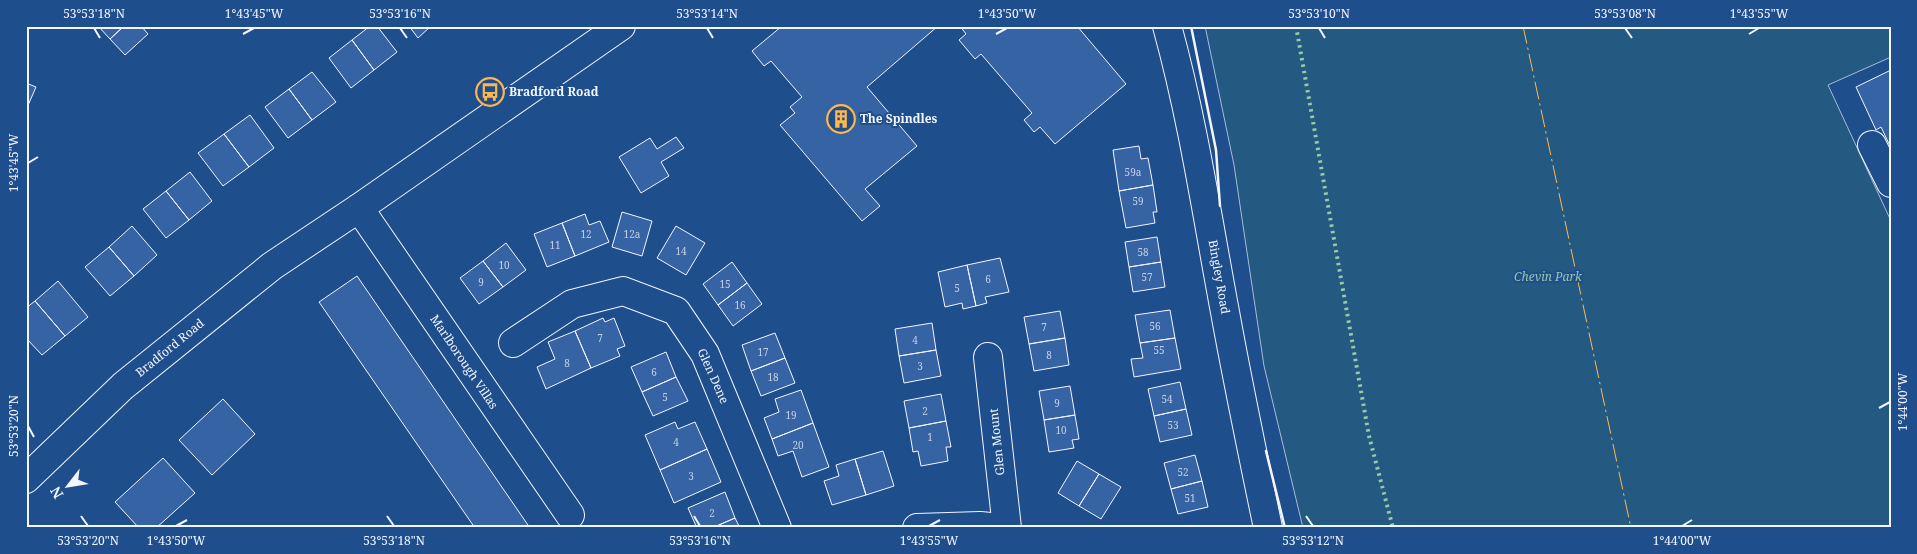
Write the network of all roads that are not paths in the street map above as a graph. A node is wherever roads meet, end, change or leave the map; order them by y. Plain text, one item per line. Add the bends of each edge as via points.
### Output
1 (621, 26) edge
2 (1167, 26) edge
3 (1872, 146) dead end
4 (1891, 184) edge
5 (359, 208) junction
6 (513, 341) dead end
7 (988, 357) dead end
8 (26, 479) edge
9 (570, 515) dead end
10 (777, 528) edge
11 (917, 528) edge
12 (1001, 528) edge
13 (1007, 528) edge
14 (1268, 528) edge

1 - 5 street, Bradford Road
2 - 14 street, Bingley Road via 1199,163 1225,314
3 - 4 street
5 - 8 street, Bradford Road via 272,266 123,386
5 - 9 street, Marlborough Villas
6 - 10 street, Glen Dene via 572,304 623,291 676,311 705,354
7 - 13 street, Glen Mount
11 - 12 street

